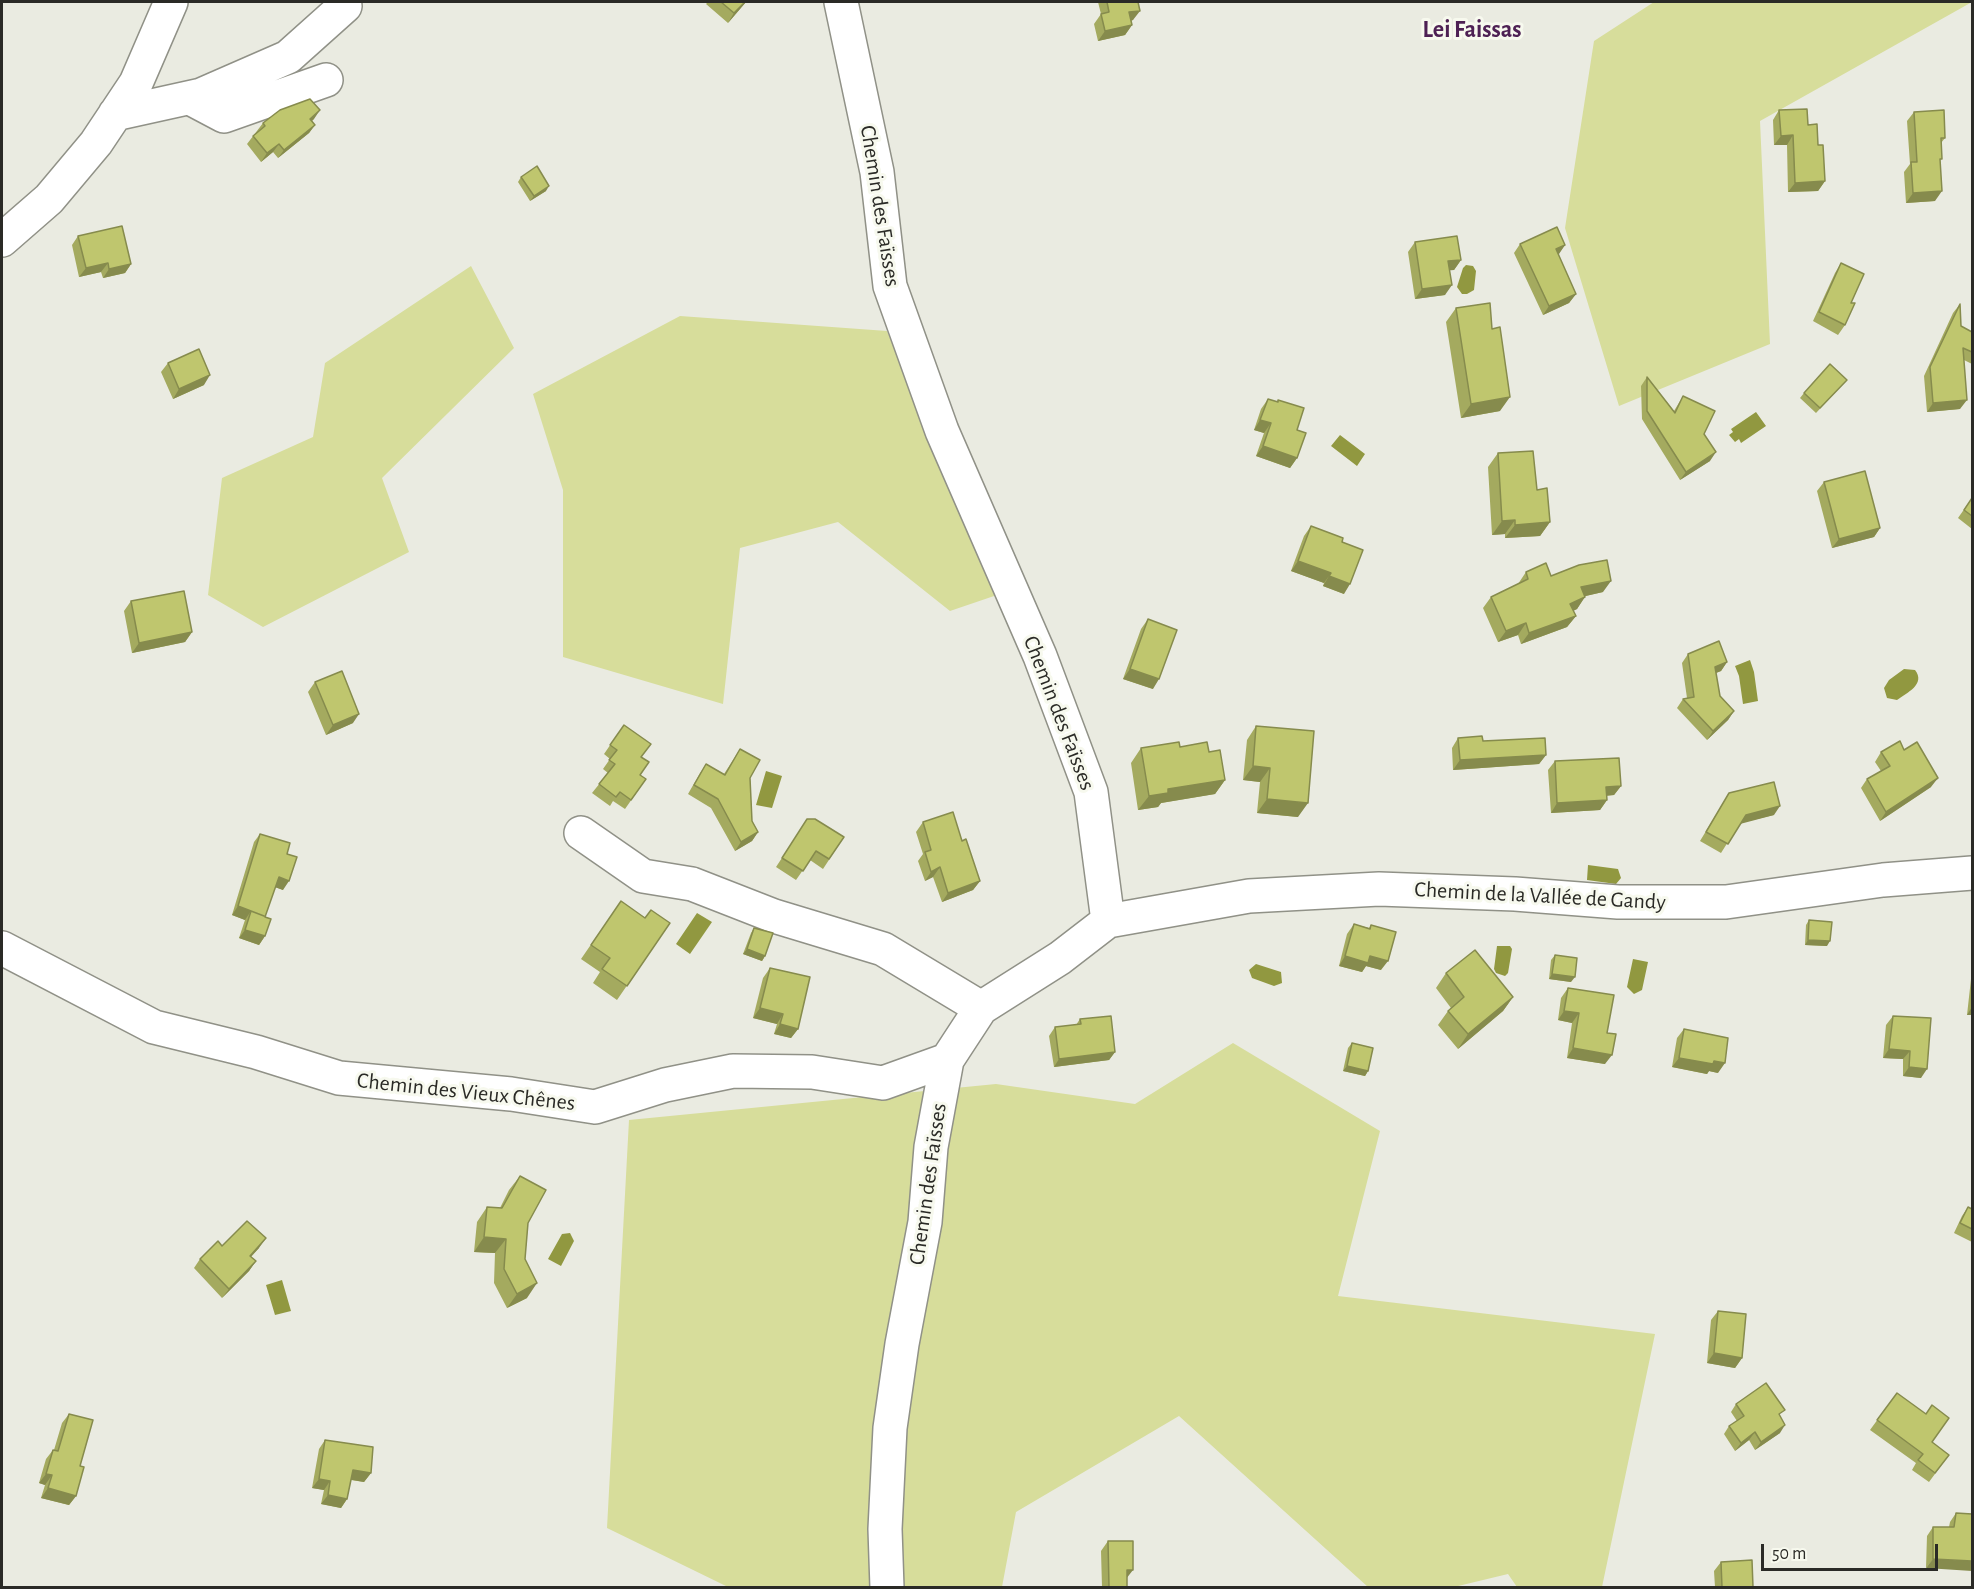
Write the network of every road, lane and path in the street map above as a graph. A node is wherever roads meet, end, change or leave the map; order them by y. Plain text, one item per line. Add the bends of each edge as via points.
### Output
1 (171, 2) edge
2 (841, 2) edge
3 (345, 6) dead end
4 (326, 80) dead end
5 (190, 98) junction
6 (116, 114) junction
7 (2, 240) edge
8 (581, 833) dead end
9 (1972, 873) edge
10 (1108, 921) junction
11 (2, 948) edge
12 (981, 1008) junction
13 (947, 1060) junction
14 (887, 1587) edge

1 - 6 street via 136,83
2 - 10 street, Chemin des Faïsses via 877,172 890,286 942,430 1040,656 1091,792
3 - 5 street via 288,57
4 - 5 street via 224,116
5 - 6 street
6 - 7 street via 49,199
8 - 12 street via 643,876 692,884 774,916 884,949
9 - 10 street, Chemin de la Vallée de Gandy via 1872,881 1726,902 1618,902 1515,894 1355,890 1248,896
10 - 12 street, Chemin des Faïsses via 1060,958
11 - 13 street, Chemin des Vieux Chênes via 154,1027 256,1052 339,1078 511,1094 595,1107 665,1085 733,1071 812,1072 883,1083
12 - 13 street, Chemin des Faïsses
13 - 14 street, Chemin des Faïsses via 931,1147 925,1222 890,1428 885,1529

